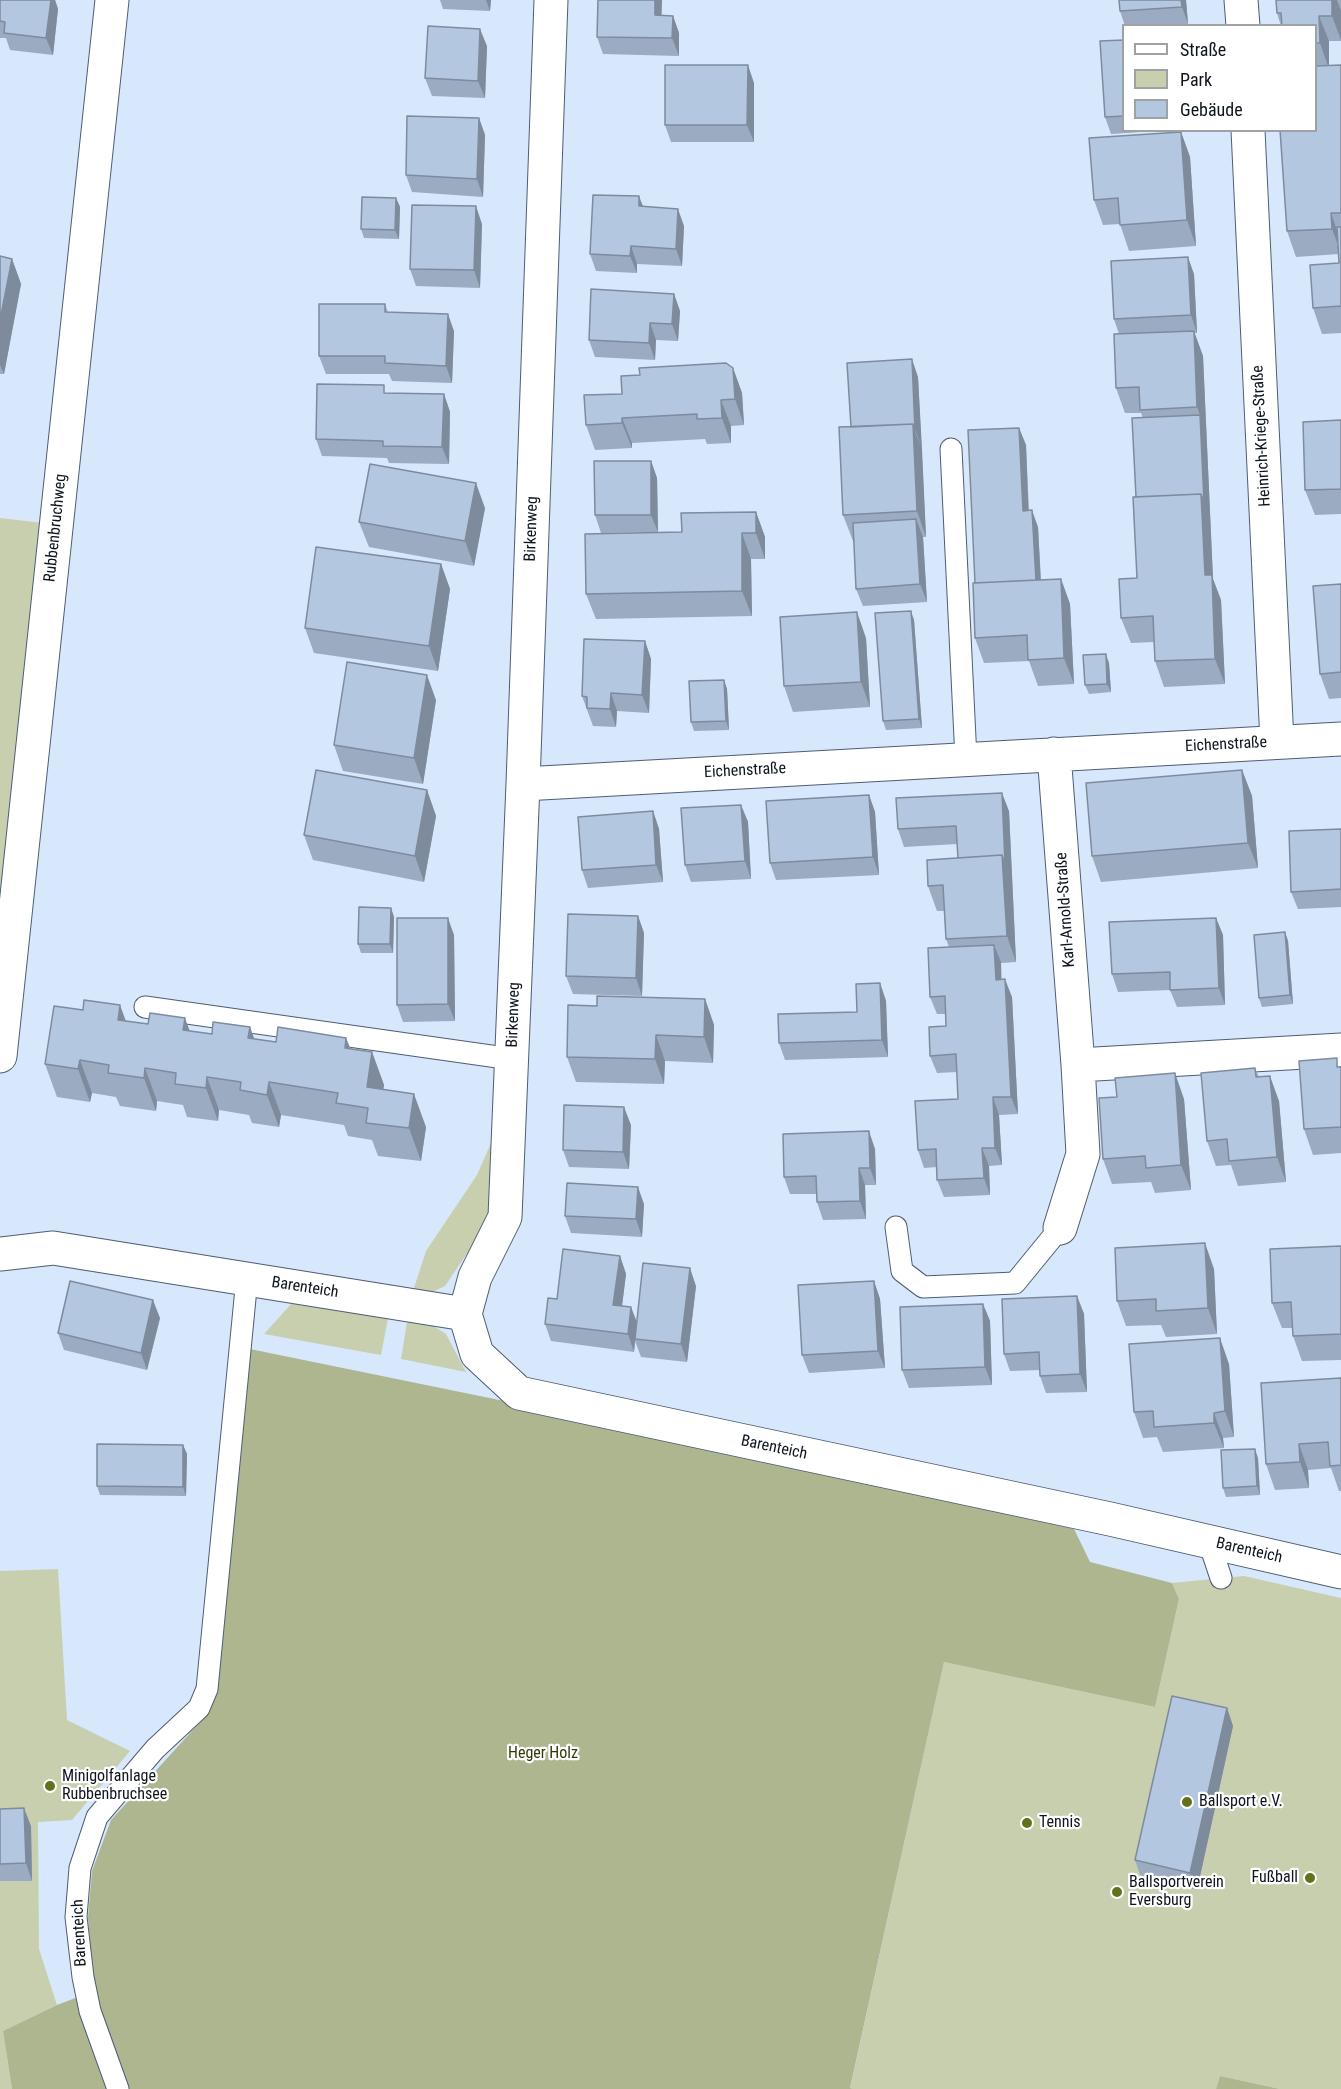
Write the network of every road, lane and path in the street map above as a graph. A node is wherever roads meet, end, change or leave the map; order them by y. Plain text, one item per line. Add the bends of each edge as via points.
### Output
1 (112, 0) edge
2 (551, 0) edge
3 (1241, 0) edge
4 (1243, 24) edge
5 (1248, 132) edge
6 (951, 449) dead end
7 (1341, 739) edge
8 (1277, 742) junction
9 (1054, 754) junction
10 (966, 759) junction
11 (523, 784) junction
12 (145, 1007) dead end
13 (1341, 1050) edge
14 (0, 1056) edge
15 (512, 1059) junction
16 (1078, 1065) junction
17 (896, 1227) dead end
18 (1060, 1228) joint
19 (0, 1254) edge
20 (248, 1278) junction
21 (465, 1314) junction
22 (1209, 1542) junction
23 (1341, 1572) edge
24 (1221, 1578) dead end
25 (118, 2089) edge

1 - 14 street, Rubbenbruchweg
2 - 11 street, Birkenweg
3 - 4 street
5 - 8 street, Heinrich-Kriege-Straße
6 - 10 lane
7 - 8 street, Eichenstraße
8 - 9 street, Eichenstraße
9 - 10 street, Eichenstraße
9 - 16 street, Karl-Arnold-Straße
10 - 11 street, Eichenstraße
11 - 15 street, Birkenweg
12 - 15 lane, Birkenweg
13 - 16 street
15 - 21 street, Birkenweg via 505,1217 475,1277
16 - 18 street, Karl-Arnold-Straße via 1083,1154
17 - 18 lane, Karl-Arnold-Straße via 902,1271 922,1287 1015,1283
19 - 20 street, Barenteich via 53,1248
20 - 21 street, Barenteich
20 - 25 lane, Barenteich via 207,1689 199,1708 155,1749 97,1818 80,1868 76,1917 83,1977 90,2011
21 - 22 street, Barenteich via 477,1354 519,1393
22 - 23 street, Barenteich
22 - 24 lane

